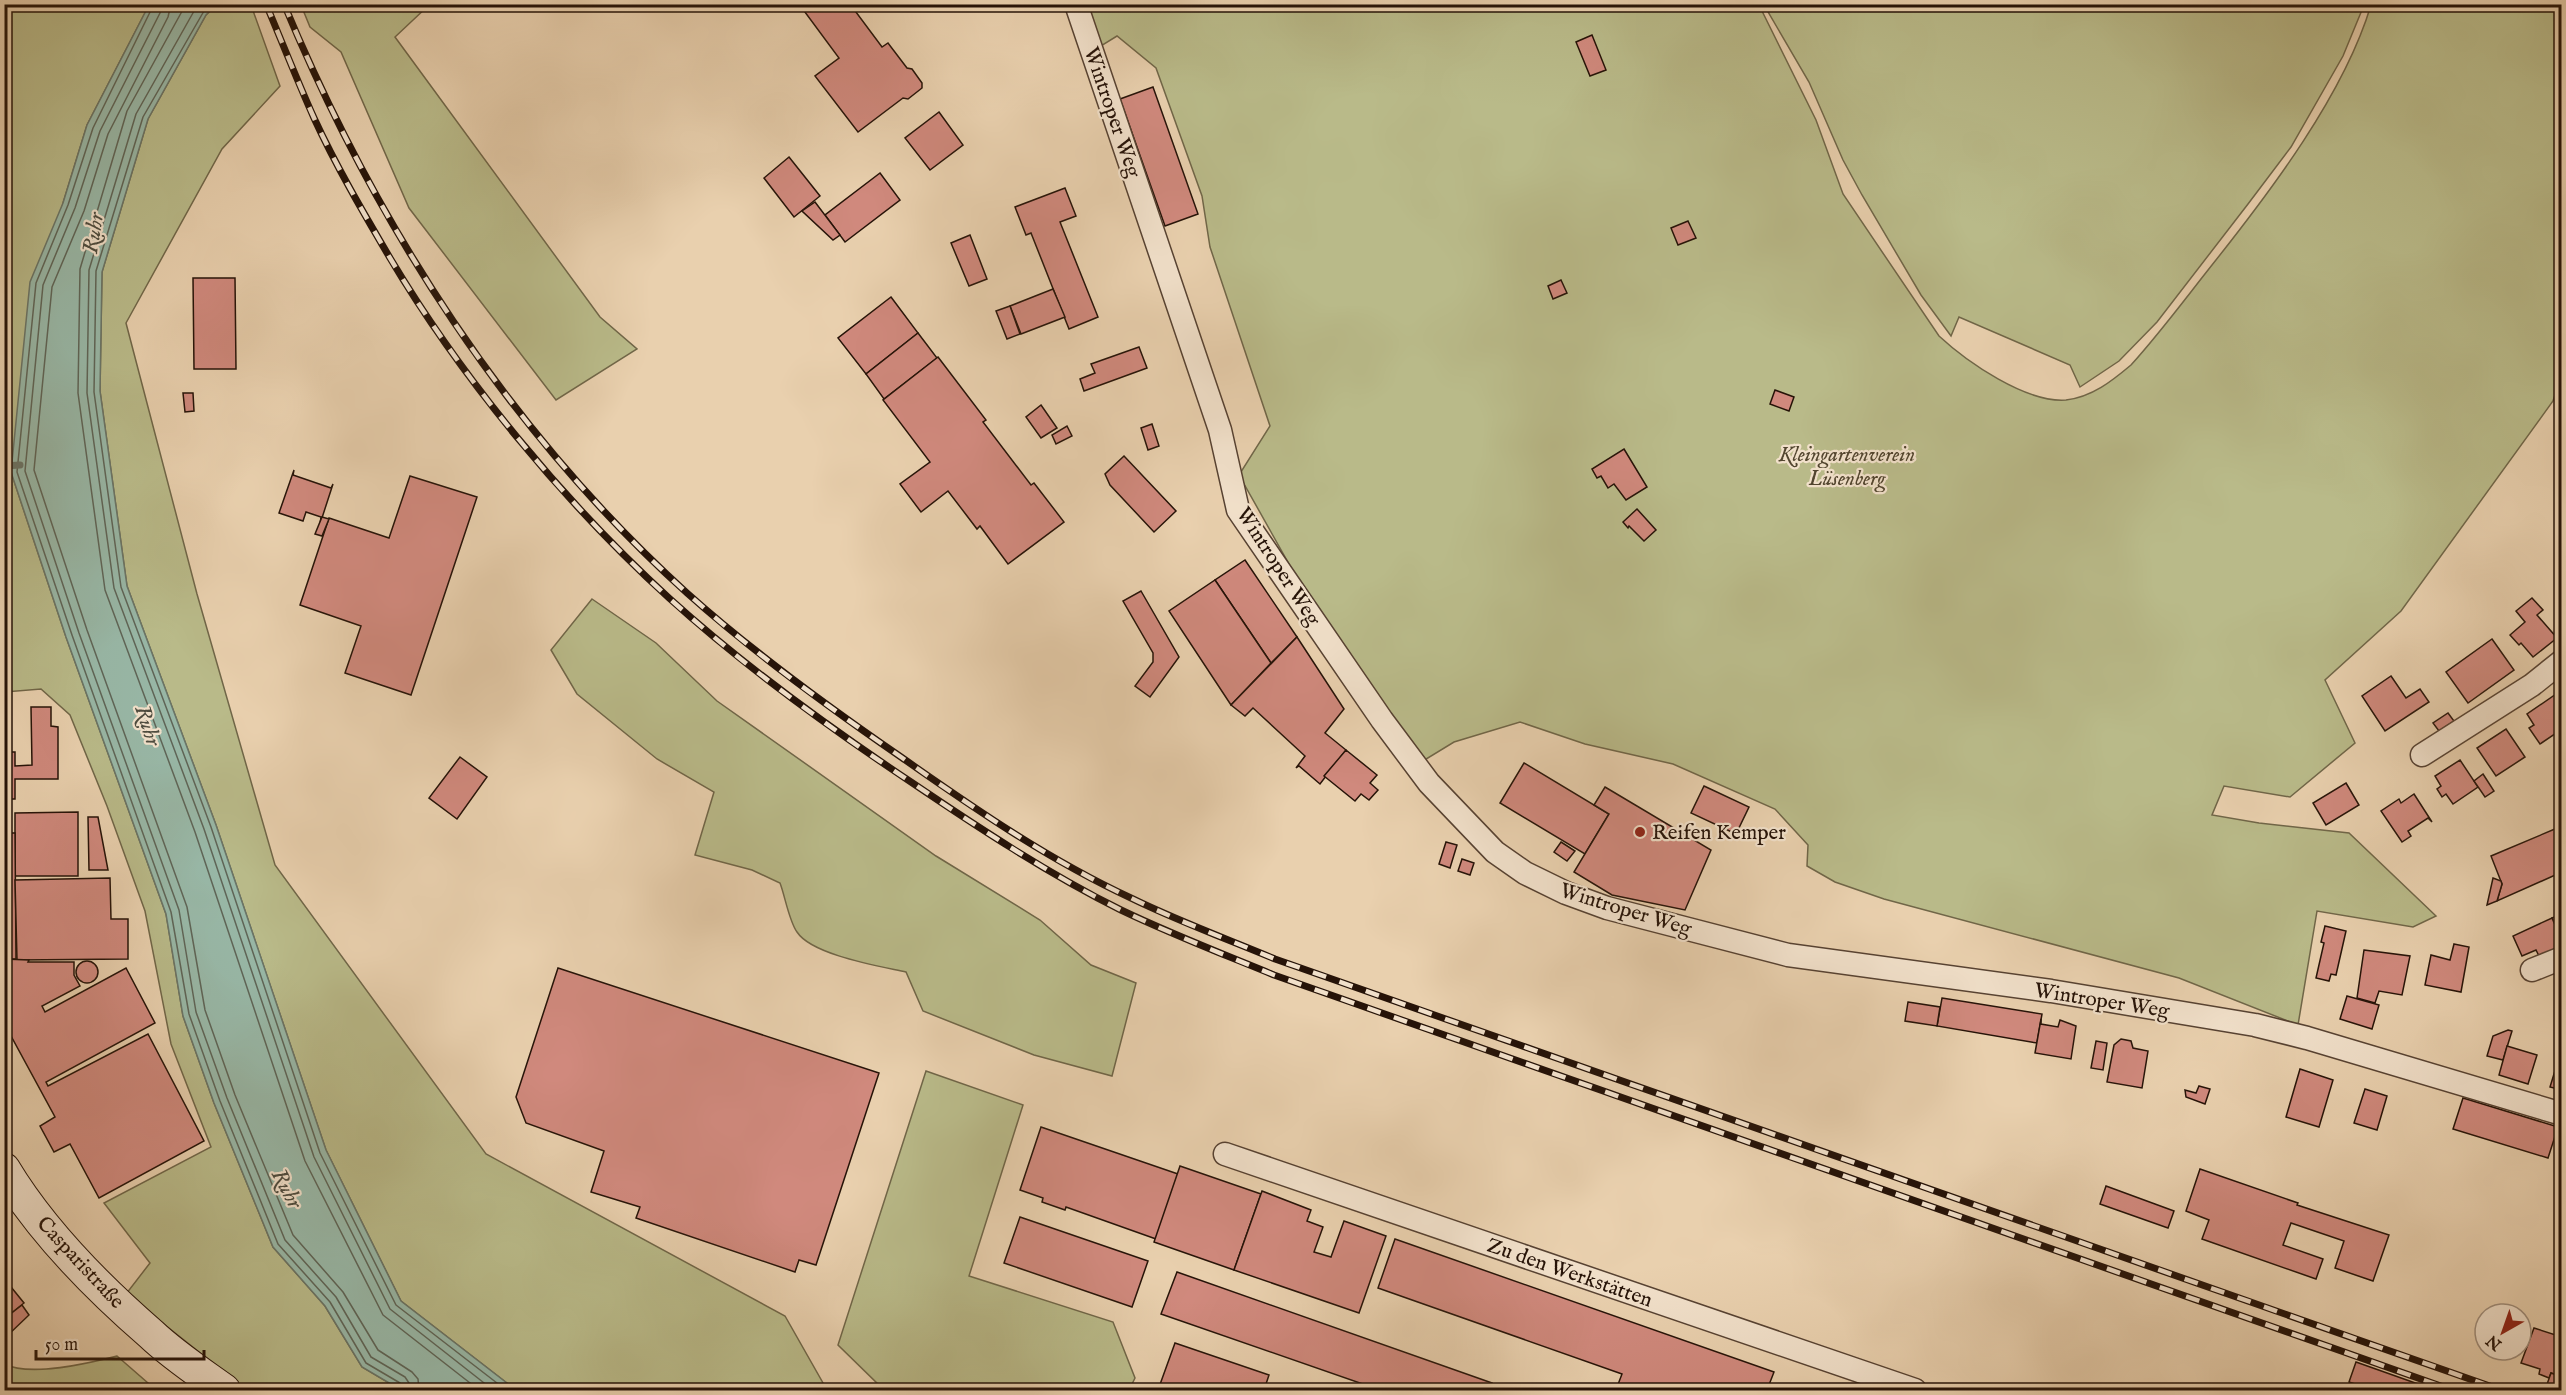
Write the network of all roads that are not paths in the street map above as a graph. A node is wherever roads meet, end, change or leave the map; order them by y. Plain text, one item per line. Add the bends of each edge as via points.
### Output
1 (1076, 4) edge
2 (2562, 661) edge
3 (2422, 755) dead end
4 (2562, 958) edge
5 (2532, 970) dead end
6 (2562, 1114) edge
7 (1225, 1154) dead end
8 (4, 1169) edge
9 (224, 1390) edge
10 (1915, 1390) edge

1 - 6 street, Wintroper Weg via 1220,430 1238,510 1429,783 1495,852 1525,873 1597,904 1788,955 2051,991 2255,1026
2 - 3 street via 2532,685
4 - 5 street
7 - 10 street, Zu den Werkstätten
8 - 9 main road, Casparistraße via 46,1226 99,1285 151,1335

